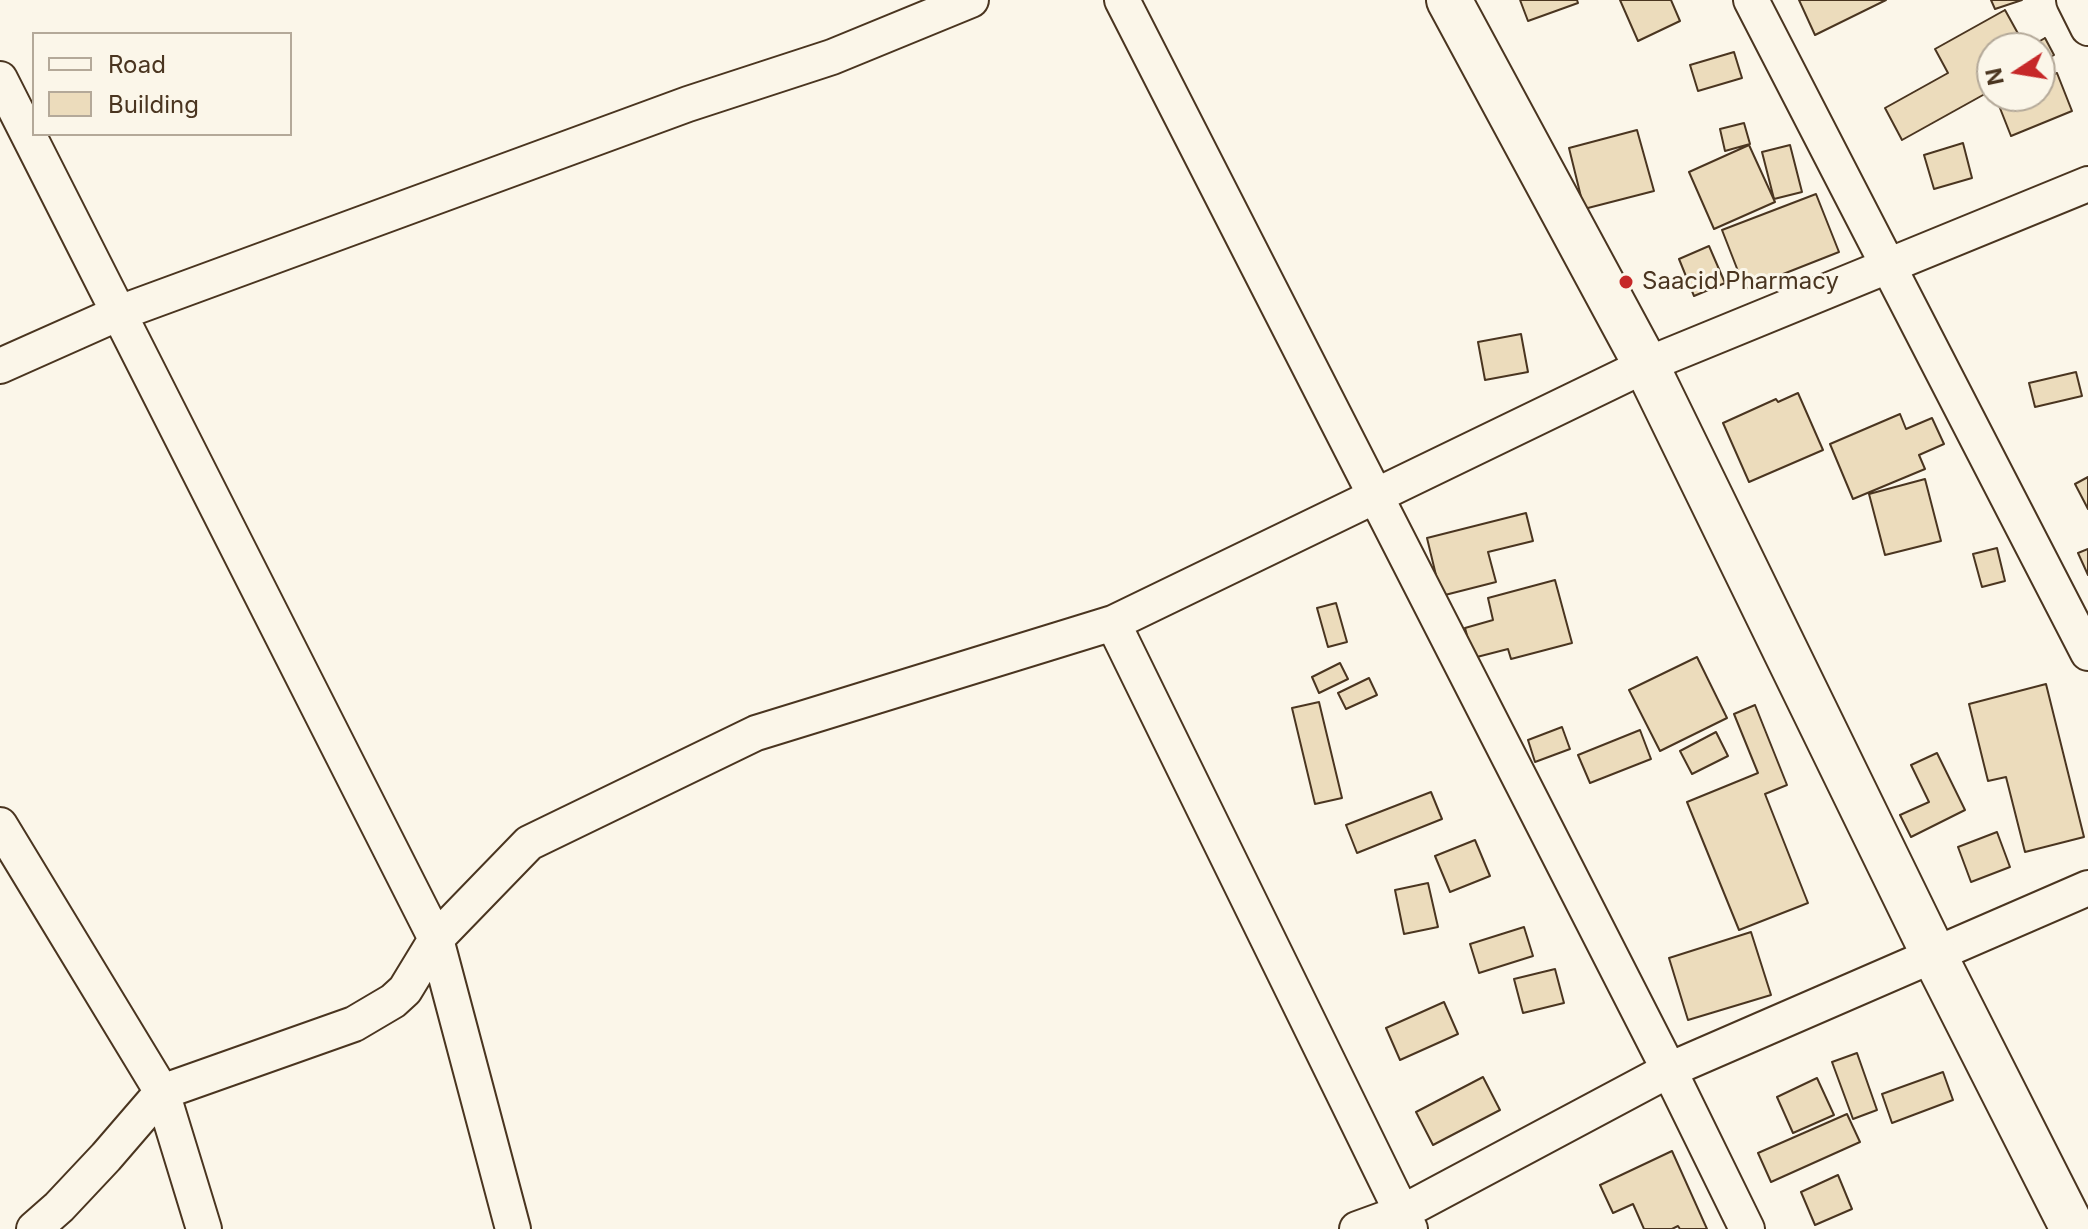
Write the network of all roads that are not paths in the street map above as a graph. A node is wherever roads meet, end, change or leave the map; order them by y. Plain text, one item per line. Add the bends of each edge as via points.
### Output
1 (971, 0) edge
2 (1122, 0) edge
3 (1449, 0) edge
4 (1751, 0) edge
5 (2074, 0) edge
6 (2088, 28) edge
7 (0, 79) edge
8 (2088, 184) edge
9 (1888, 264) junction
10 (119, 313) junction
11 (1646, 365) junction
12 (0, 366) edge
13 (1374, 497) junction
14 (1113, 623) junction
15 (2088, 653) edge
16 (0, 825) edge
17 (2088, 888) edge
18 (436, 939) junction
19 (1934, 955) junction
20 (1669, 1070) junction
21 (162, 1092) junction
22 (1406, 1221) edge
23 (34, 1229) edge
24 (204, 1229) edge
25 (513, 1229) edge
26 (1357, 1229) edge
27 (1747, 1229) edge
28 (2073, 1229) edge

1 - 10 street via 832,57 688,104
2 - 13 street
3 - 11 street
4 - 9 street
5 - 6 street
7 - 10 street
8 - 9 street
9 - 11 street
9 - 15 street
10 - 12 street
10 - 18 street
11 - 13 street
11 - 19 street
13 - 14 street
13 - 20 street
14 - 18 street via 756,733 529,843
14 - 22 street
16 - 21 street
17 - 19 street
18 - 21 street via 405,990 354,1024
18 - 25 street
19 - 20 street
19 - 28 street
20 - 22 street
20 - 27 street
21 - 23 street
21 - 24 street
22 - 26 street

